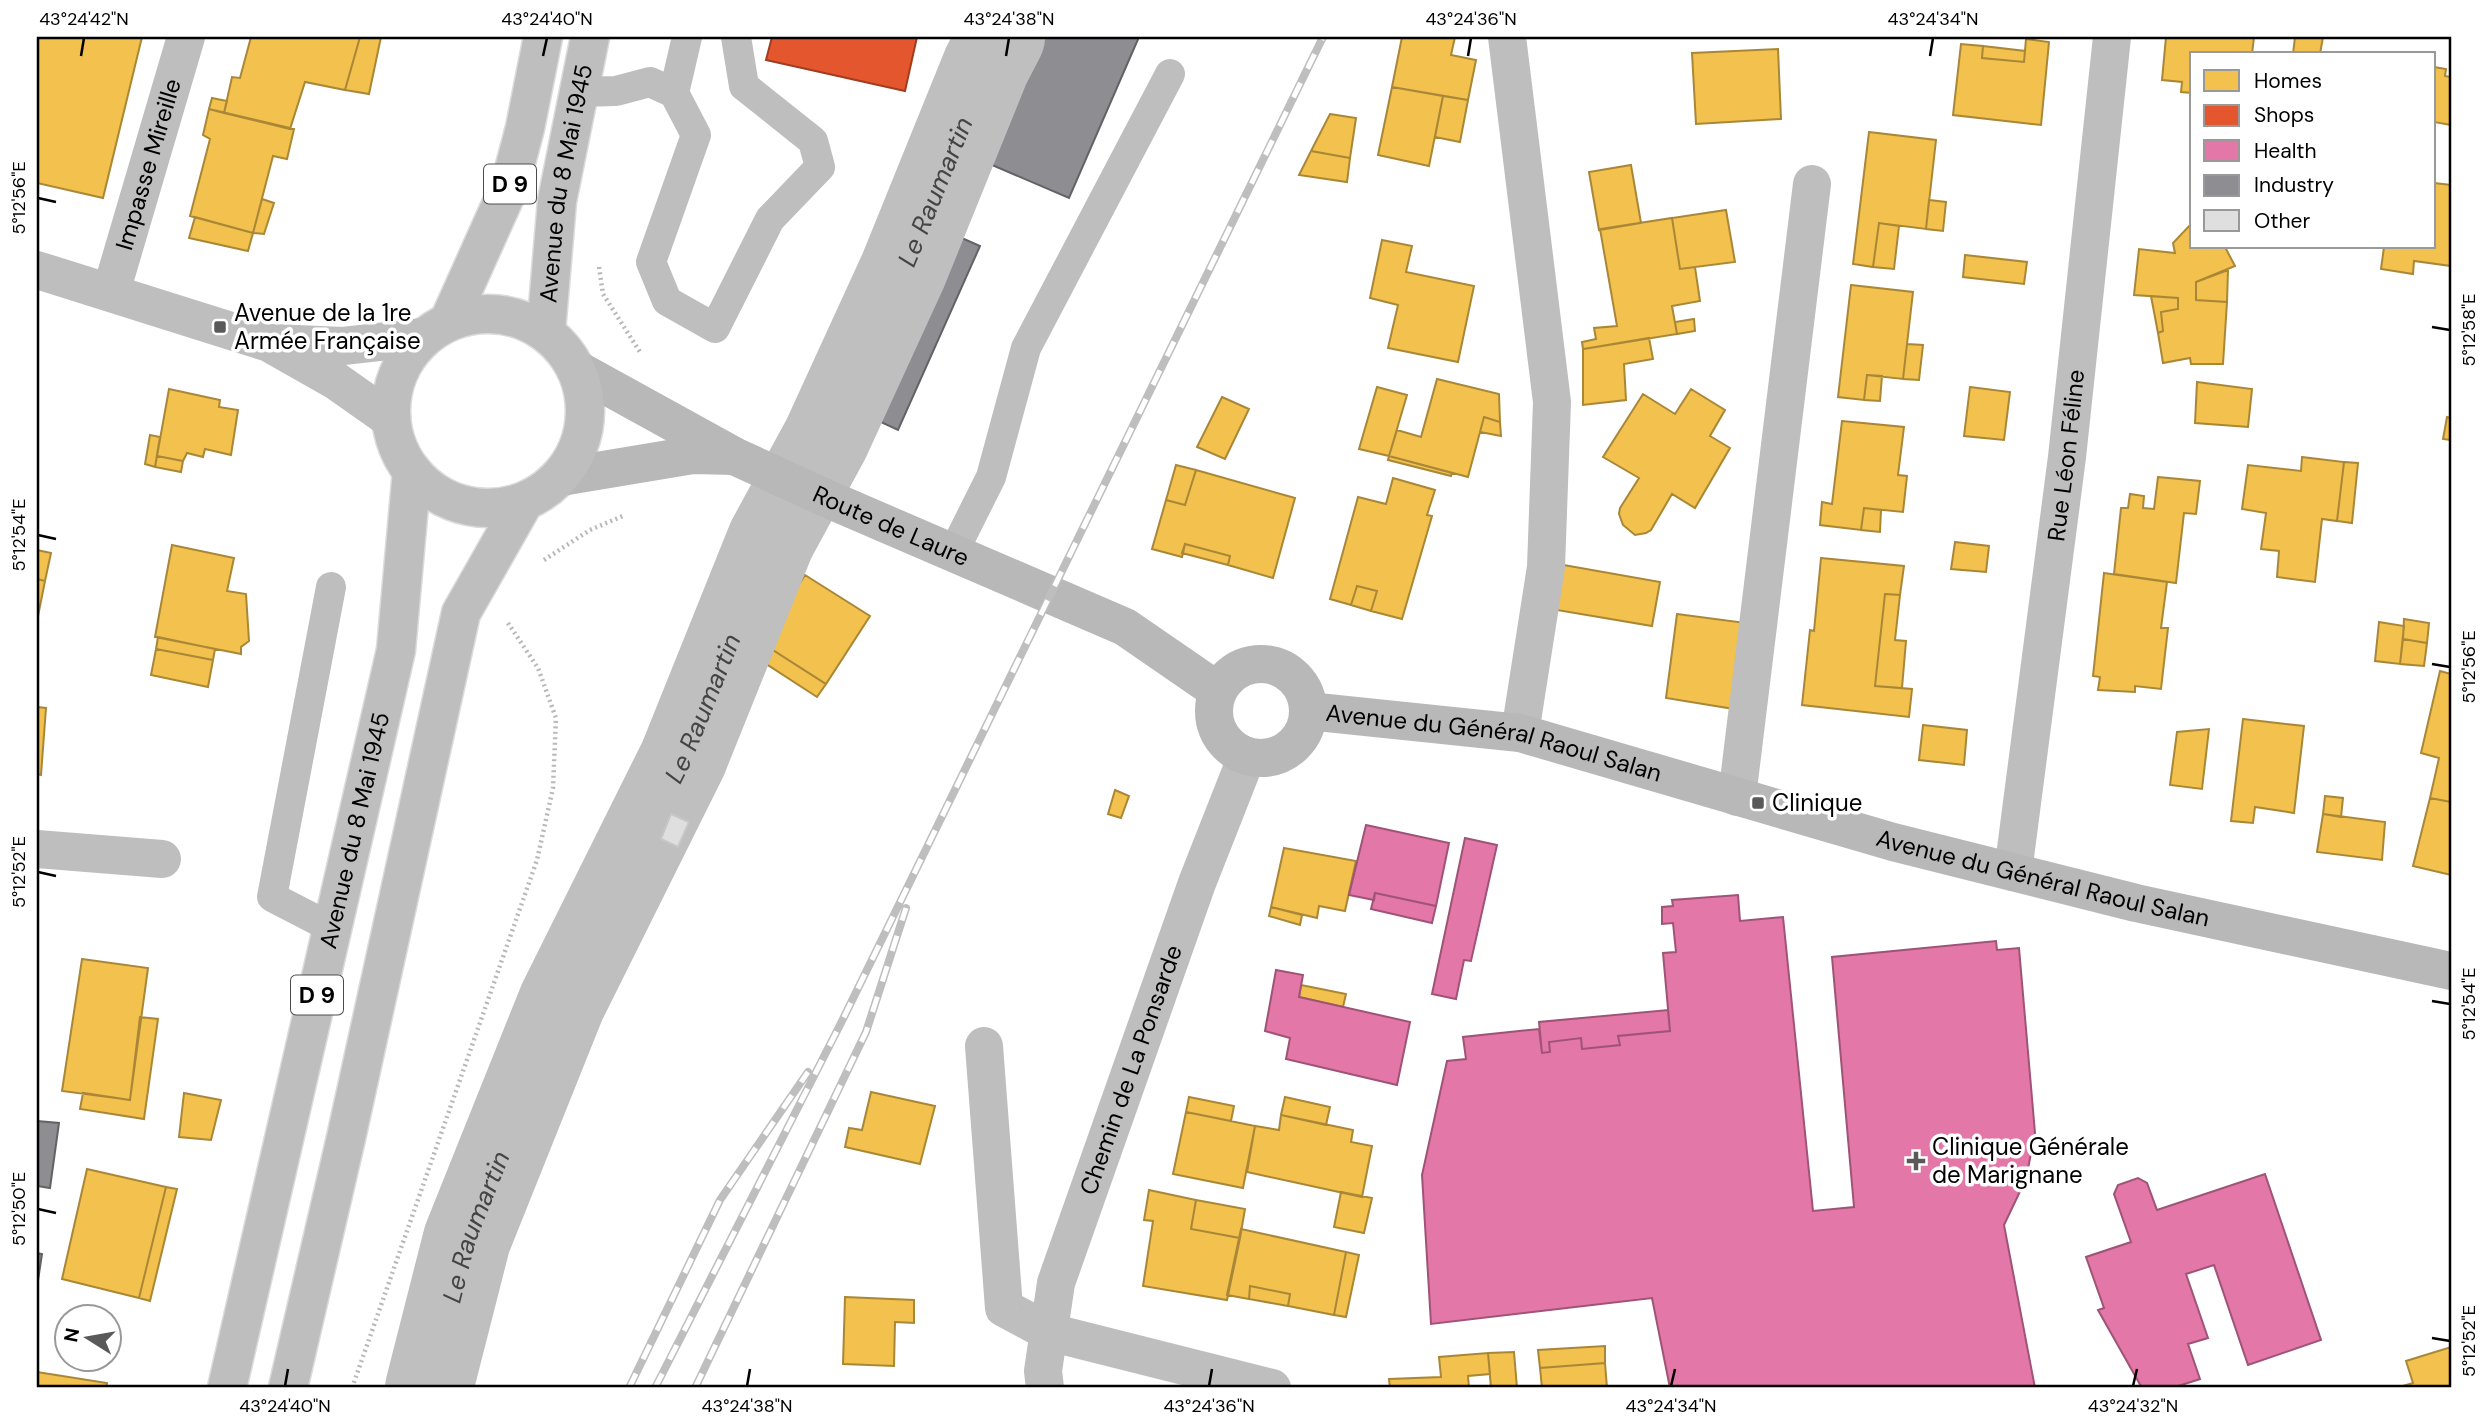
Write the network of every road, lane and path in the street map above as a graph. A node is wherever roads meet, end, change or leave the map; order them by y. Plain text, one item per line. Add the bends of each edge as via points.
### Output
1 (186, 37) edge
2 (543, 37) edge
3 (590, 37) edge
4 (687, 37) edge
5 (736, 37) edge
6 (1507, 37) edge
7 (2112, 37) edge
8 (1170, 74) dead end
9 (578, 92) junction
10 (674, 93) junction
11 (1812, 184) dead end
12 (37, 271) edge
13 (111, 292) junction
14 (436, 329) junction
15 (546, 331) junction
16 (269, 343) junction
17 (578, 370) junction
18 (390, 419) junction
19 (750, 463) junction
20 (412, 471) junction
21 (561, 477) junction
22 (524, 502) junction
23 (634, 511) dead end
24 (953, 553) junction
25 (539, 563) dead end
26 (331, 587) dead end
27 (461, 613) junction
28 (1218, 691) junction
29 (1308, 711) junction
30 (1520, 733) junction
31 (1247, 756) junction
32 (1737, 797) junction
33 (37, 849) edge
34 (162, 859) dead end
35 (2013, 872) junction
36 (332, 928) junction
37 (2451, 971) edge
38 (984, 1046) dead end
39 (1049, 1332) junction
40 (227, 1388) edge
41 (288, 1388) edge
42 (352, 1388) edge
43 (1045, 1388) edge
44 (1272, 1388) edge

1 - 13 street, Impasse Mireille
2 - 14 street, Avenue du 8 Mai 1945 / D 9 via 510,186
3 - 9 street, Avenue du 8 Mai 1945 / D 9
4 - 10 lane
5 - 10 lane via 744,86 813,141 820,167 770,219 715,328 667,301 651,262 696,135
6 - 30 street via 1552,402 1546,567
7 - 35 street, Rue Léon Féline via 2067,457
8 - 24 lane via 1026,348 991,477
9 - 10 lane via 616,92 650,82
9 - 15 street, Avenue du 8 Mai 1945 / D 9 via 557,201
11 - 32 street
12 - 13 street
13 - 16 street
14 - 15 street via 473,314 499,313
14 - 16 street via 343,346
14 - 18 street via 403,362 392,393
15 - 17 street
16 - 18 street
17 - 19 main road, Route de Laure
17 - 21 street via 585,423 572,461
18 - 20 street via 398,447
19 - 21 main road, Route de Laure via 693,454
19 - 24 main road, Route de Laure
20 - 22 street via 431,490 457,503 498,508
20 - 36 street, Avenue du 8 Mai 1945 / D 9 via 396,650
21 - 22 street
22 - 27 street, D 9
23 - 25 path via 590,530
24 - 28 main road, Route de Laure via 1125,627
26 - 36 lane via 272,897
27 - 41 street, D 9
27 - 42 path via 503,616 538,668 556,718 553,788 537,860
28 - 29 main road, Avenue du Général Raoul Salan via 1236,670 1264,663 1290,673 1307,697
28 - 31 main road via 1214,704 1218,731 1225,742
29 - 30 main road, Avenue du Général Raoul Salan
29 - 31 main road, Avenue du Général Raoul Salan via 1306,726 1289,749 1276,756
30 - 32 main road, Avenue du Général Raoul Salan
31 - 39 street, Chemin de La Ponsarde via 1197,883 1056,1283
32 - 35 main road, Avenue du Général Raoul Salan
33 - 34 street
35 - 37 main road, Avenue du Général Raoul Salan
36 - 40 street, Avenue du 8 Mai 1945 / D 9
38 - 39 street via 1004,1308
39 - 43 street, Chemin de La Ponsarde
39 - 44 street

